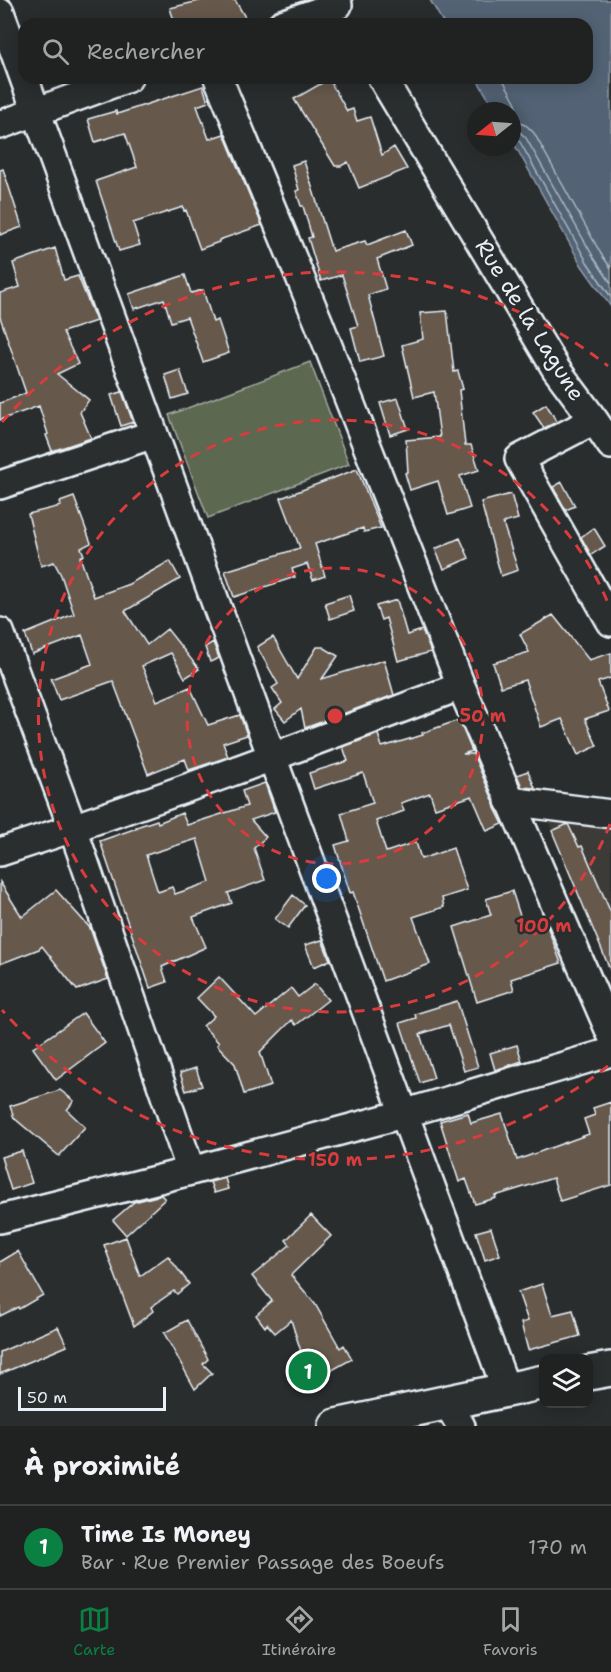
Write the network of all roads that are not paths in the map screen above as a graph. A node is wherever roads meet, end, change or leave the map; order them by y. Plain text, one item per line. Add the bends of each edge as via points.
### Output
1 (341, 10) edge
2 (0, 12) edge
3 (307, 18) edge
4 (18, 62) edge
5 (26, 84) edge
6 (112, 84) edge
7 (220, 84) edge
8 (386, 84) edge
9 (36, 112) junction
10 (0, 125) edge
11 (594, 420) junction
12 (154, 434) junction
13 (611, 445) edge
14 (0, 485) edge
15 (611, 622) edge
16 (0, 632) edge
17 (461, 686) junction
18 (272, 758) junction
19 (509, 801) junction
20 (611, 814) edge
21 (73, 829) junction
22 (0, 852) edge
23 (611, 1034) edge
24 (611, 1052) edge
25 (403, 1114) junction
26 (191, 1171) junction
27 (0, 1219) edge
28 (611, 1369) edge
29 (593, 1372) edge
30 (539, 1383) edge
31 (506, 1389) junction
32 (454, 1415) edge
33 (336, 1426) edge

1 - 3 street
2 - 4 street
5 - 9 street
6 - 9 street
7 - 17 street
8 - 11 street, Rue de la Lagune via 556,369
9 - 10 street
9 - 12 street
11 - 13 street
11 - 15 street, Rue de la Lagune via 519,459
12 - 14 street
12 - 18 street
16 - 21 street
17 - 18 street
17 - 19 street
18 - 21 street
18 - 25 street
19 - 20 street
19 - 23 street
21 - 22 street
21 - 26 street
24 - 25 street
25 - 26 street
25 - 31 street
26 - 27 street
28 - 29 main road
30 - 31 main road
31 - 32 main road
32 - 33 main road

